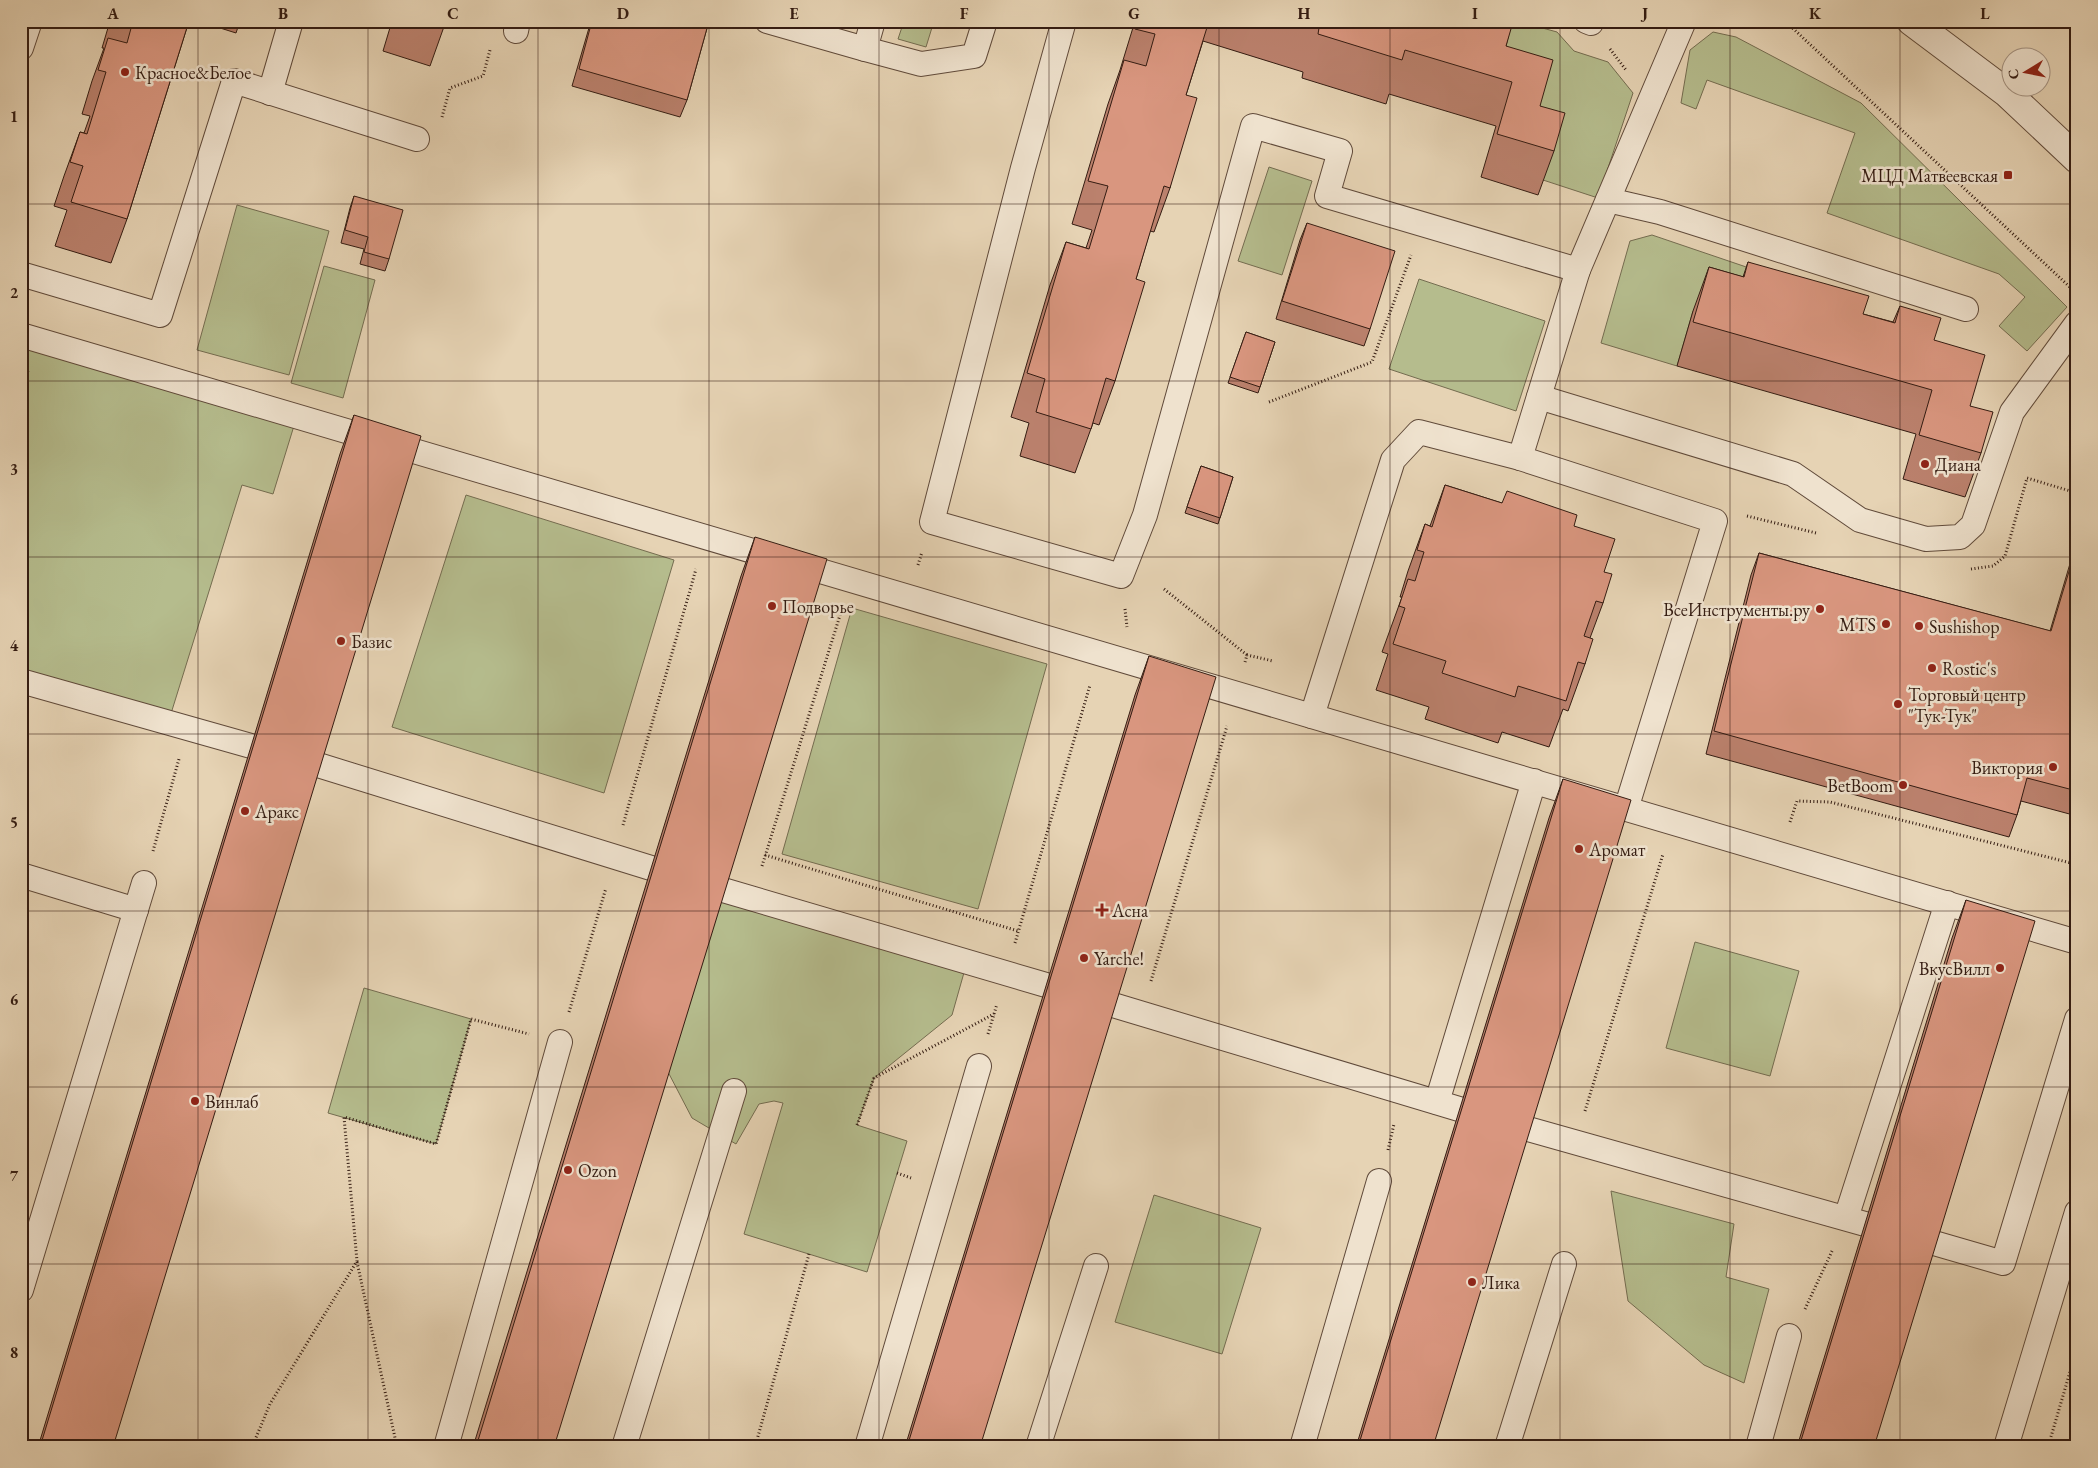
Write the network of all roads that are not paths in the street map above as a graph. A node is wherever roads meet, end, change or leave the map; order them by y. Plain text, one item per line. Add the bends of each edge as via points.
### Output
1 (30, 21) edge
2 (291, 21) edge
3 (767, 21) edge
4 (873, 21) edge
5 (985, 21) edge
6 (1064, 21) edge
7 (1684, 21) edge
8 (1912, 21) edge
9 (21, 48) edge
10 (865, 49) junction
11 (270, 93) junction
12 (417, 139) road end
13 (2077, 158) edge
14 (1608, 200) junction
15 (1578, 270) junction
16 (21, 274) edge
17 (1966, 309) dead end
18 (2077, 323) edge
19 (21, 335) edge
20 (1539, 397) junction
21 (1520, 458) junction
22 (21, 681) edge
23 (1312, 716) junction
24 (251, 746) edge
25 (318, 765) edge
26 (1534, 781) junction
27 (1626, 809) junction
28 (651, 868) edge
29 (21, 875) edge
30 (144, 883) road end
31 (723, 890) edge
32 (1947, 903) junction
33 (136, 910) junction
34 (2077, 942) edge
35 (1046, 985) edge
36 (1113, 1005) edge
37 (2077, 1019) edge
38 (560, 1042) road end
39 (979, 1066) dead end
40 (734, 1091) dead end
41 (1437, 1102) junction
42 (1460, 1109) edge
43 (1528, 1129) edge
44 (1379, 1181) dead end
45 (2077, 1212) edge
46 (1934, 1243) edge
47 (1564, 1264) dead end
48 (1096, 1266) dead end
49 (21, 1290) edge
50 (1790, 1336) dead end
51 (446, 1447) edge
52 (624, 1447) edge
53 (867, 1447) edge
54 (1038, 1447) edge
55 (1302, 1447) edge
56 (1507, 1447) edge
57 (1758, 1447) edge
58 (2006, 1447) edge

1 - 9 lane
2 - 11 lane
3 - 10 lane
4 - 10 lane
5 - 10 lane via 974,56 921,64
6 - 15 lane via 932,522 1121,576 1145,515 1253,126 1340,152 1327,196
7 - 14 lane
8 - 13 street via 2007,93
11 - 12 lane
11 - 16 lane via 234,81 160,315
14 - 15 lane
14 - 17 lane via 1660,212
15 - 20 lane
18 - 20 lane via 2012,412 1972,525 1960,537 1926,539 1860,520 1793,474
19 - 23 lane
20 - 21 lane
21 - 23 lane via 1419,432 1393,460
21 - 27 lane via 1715,521
22 - 24 lane
23 - 26 lane
25 - 28 lane
26 - 27 lane
26 - 41 lane
27 - 32 lane
29 - 33 lane
30 - 33 lane
31 - 35 lane
32 - 34 lane
32 - 43 lane via 1856,1221
33 - 49 lane
36 - 41 lane
37 - 46 lane via 2003,1262
38 - 51 lane
39 - 53 lane
40 - 52 lane
41 - 42 lane
44 - 55 lane
45 - 58 lane
47 - 56 lane
48 - 54 lane
50 - 57 lane

